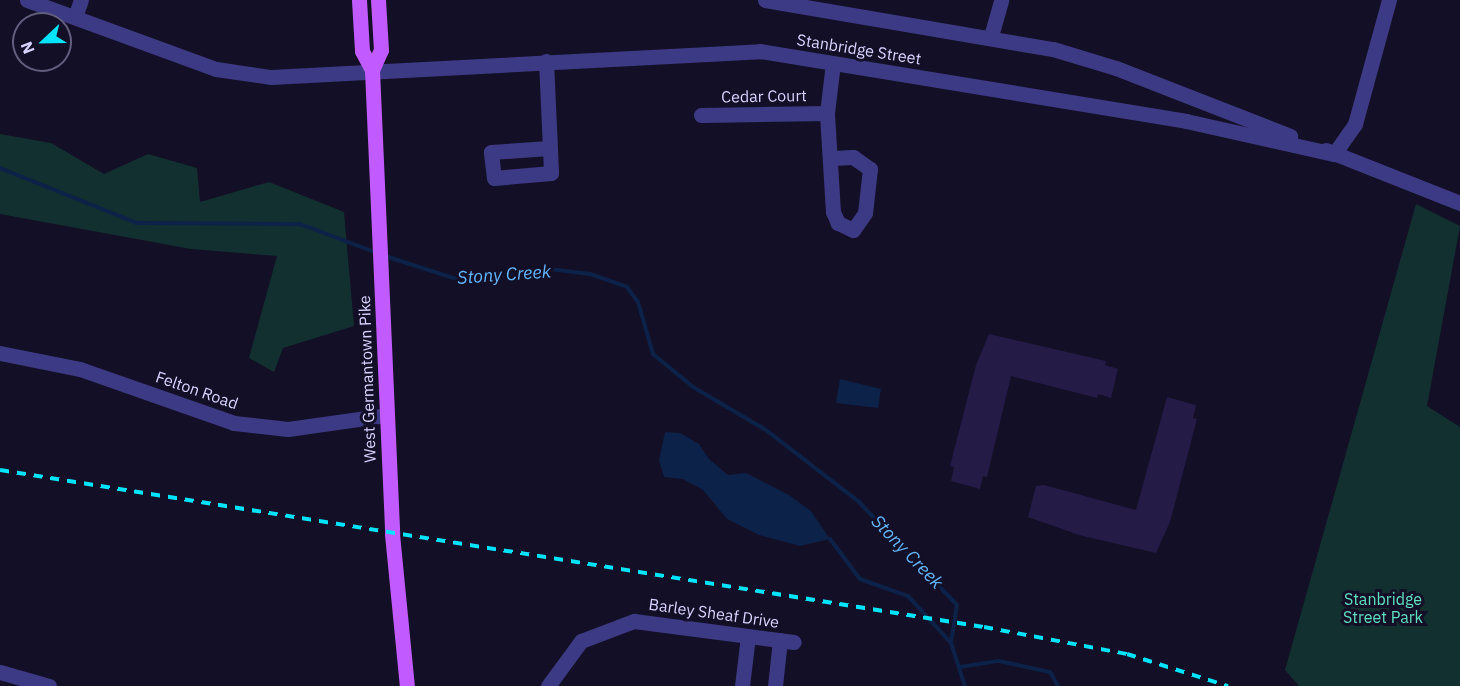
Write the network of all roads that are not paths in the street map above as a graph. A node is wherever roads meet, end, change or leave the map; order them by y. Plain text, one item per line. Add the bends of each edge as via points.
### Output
1 (27, 0) edge
2 (81, 0) edge
3 (359, 0) edge
4 (378, 0) edge
5 (765, 0) edge
6 (1001, 0) edge
7 (1389, 0) edge
8 (75, 17) junction
9 (991, 36) junction
10 (546, 61) junction
11 (832, 63) junction
12 (372, 70) junction
13 (827, 113) junction
14 (701, 115) dead end
15 (549, 148) dead end
16 (1334, 154) junction
17 (832, 158) junction
18 (1460, 203) edge
19 (0, 353) edge
20 (386, 415) junction
21 (748, 636) junction
22 (0, 672) edge
23 (49, 686) edge
24 (407, 686) edge
25 (548, 686) edge
26 (742, 686) edge
27 (775, 686) edge

1 - 8 street, Stanbridge Street
2 - 8 street
3 - 12 main road, West Germantown Pike via 362,51
4 - 12 main road, West Germantown Pike via 381,50
5 - 9 street, Stanbridge Street
6 - 9 street
7 - 16 street via 1355,124
8 - 12 street, Stanbridge Street via 216,69 271,77
9 - 16 street, Stanbridge Street via 1116,68
10 - 11 street, Stanbridge Street via 760,51
10 - 12 street, Stanbridge Street
10 - 15 street
11 - 13 street
11 - 16 street, Stanbridge Street via 1186,121
12 - 20 main road, West Germantown Pike
13 - 14 street, Cedar Court
13 - 17 street
16 - 18 street, Stanbridge Street
17 - 17 street via 833,212 838,222 853,230 865,213 870,169 853,157
19 - 20 street, Felton Road via 80,369 234,423 288,429
20 - 24 main road, West Germantown Pike
21 - 25 street, Barley Sheaf Drive via 647,620 619,624 581,641
21 - 26 street
21 - 27 street, Barley Sheaf Drive via 787,641
22 - 23 street

